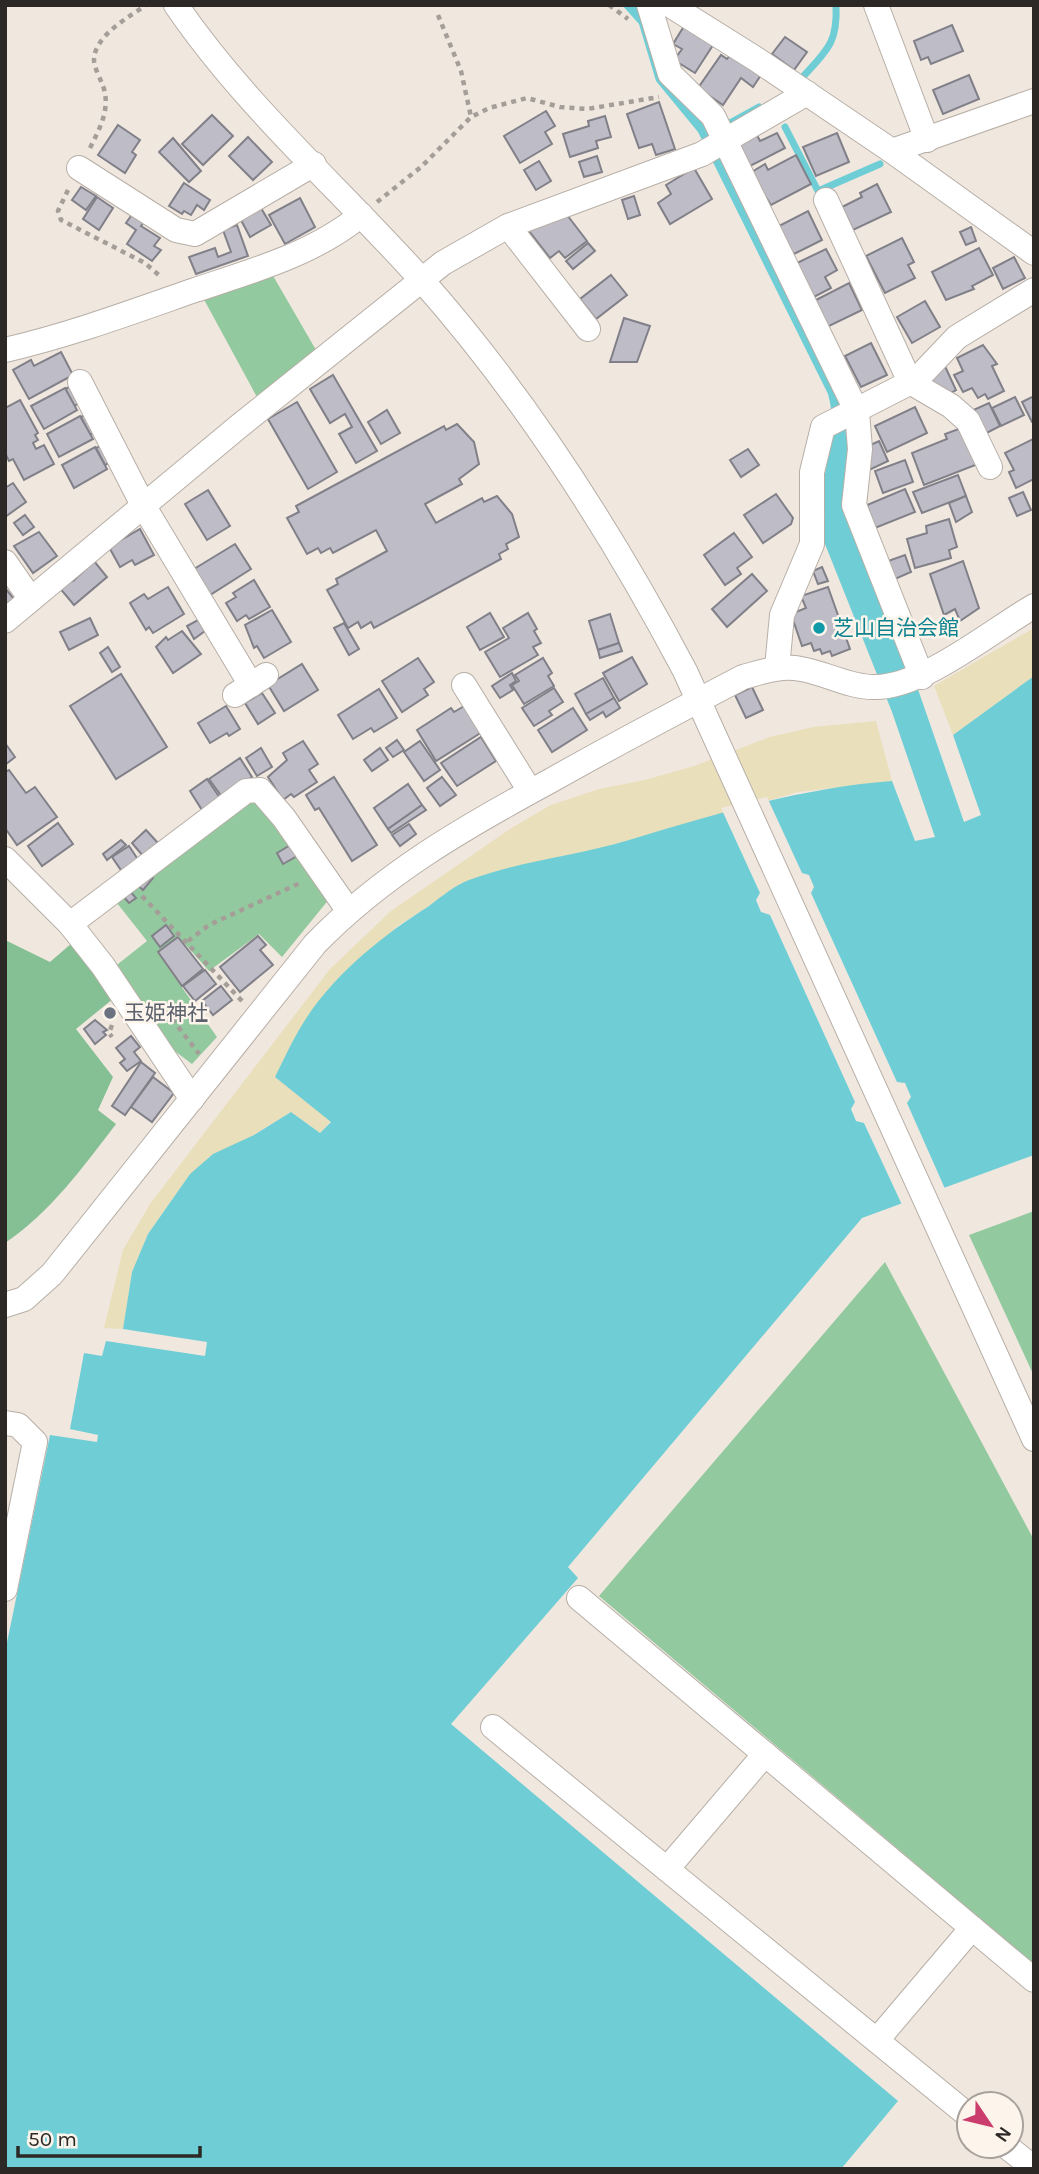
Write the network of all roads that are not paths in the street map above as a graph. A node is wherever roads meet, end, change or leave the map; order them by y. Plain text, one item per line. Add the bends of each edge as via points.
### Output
1 (176, 5) edge
2 (649, 5) edge
3 (670, 5) edge
4 (876, 5) edge
5 (807, 93) junction
6 (1034, 101) edge
7 (927, 140) junction
8 (727, 141) junction
9 (892, 151) junction
10 (314, 164) junction
11 (79, 168) road end
12 (826, 200) dead end
13 (361, 215) junction
14 (508, 226) junction
15 (1034, 253) edge
16 (421, 279) junction
17 (1034, 290) edge
18 (588, 329) dead end
19 (5, 350) edge
20 (80, 382) dead end
21 (910, 382) junction
22 (857, 412) junction
23 (990, 467) dead end
24 (143, 505) junction
25 (5, 562) edge
26 (30, 598) junction
27 (1034, 606) edge
28 (5, 621) edge
29 (777, 668) junction
30 (922, 677) junction
31 (251, 685) dead end
32 (475, 690) dead end
33 (696, 701) junction
34 (536, 788) junction
35 (5, 859) edge
36 (348, 910) junction
37 (70, 925) junction
38 (192, 1099) junction
39 (5, 1305) edge
40 (5, 1423) edge
41 (1034, 1439) edge
42 (5, 1589) edge
43 (579, 1598) dead end
44 (493, 1727) dead end
45 (765, 1754) junction
46 (667, 1869) junction
47 (972, 1928) junction
48 (1034, 1980) edge
49 (877, 2040) junction
50 (955, 2104) edge

1 - 10 street via 208,52
2 - 8 street via 670,74 713,117
3 - 5 street
4 - 7 street
5 - 8 street
5 - 9 street
6 - 7 street
7 - 9 street
8 - 14 street
8 - 22 street
9 - 15 street
10 - 11 street via 195,234 176,230
10 - 13 street
12 - 21 street
13 - 16 street
13 - 19 street via 266,268 63,336
14 - 16 street
14 - 18 street
16 - 24 street
16 - 33 street via 511,393 597,516 663,629
17 - 21 street via 957,337
20 - 24 street
21 - 22 street
21 - 23 street via 968,421
22 - 29 street via 823,427 812,472 811,544 782,615
22 - 30 street via 860,449 854,505
24 - 26 street
24 - 31 street
25 - 26 street
26 - 28 street
27 - 30 street
29 - 30 street via 799,668 871,687 897,686
29 - 33 street via 743,677
32 - 34 street
33 - 34 street
33 - 41 street
34 - 36 street via 401,869
35 - 37 street
36 - 37 street via 260,790 246,791
36 - 38 street via 315,944
37 - 38 street
38 - 39 street via 52,1274 24,1299
40 - 42 street via 18,1425 35,1441
43 - 45 street
44 - 46 street
45 - 46 street
45 - 47 street
46 - 49 street
47 - 48 street
47 - 49 street
49 - 50 street

